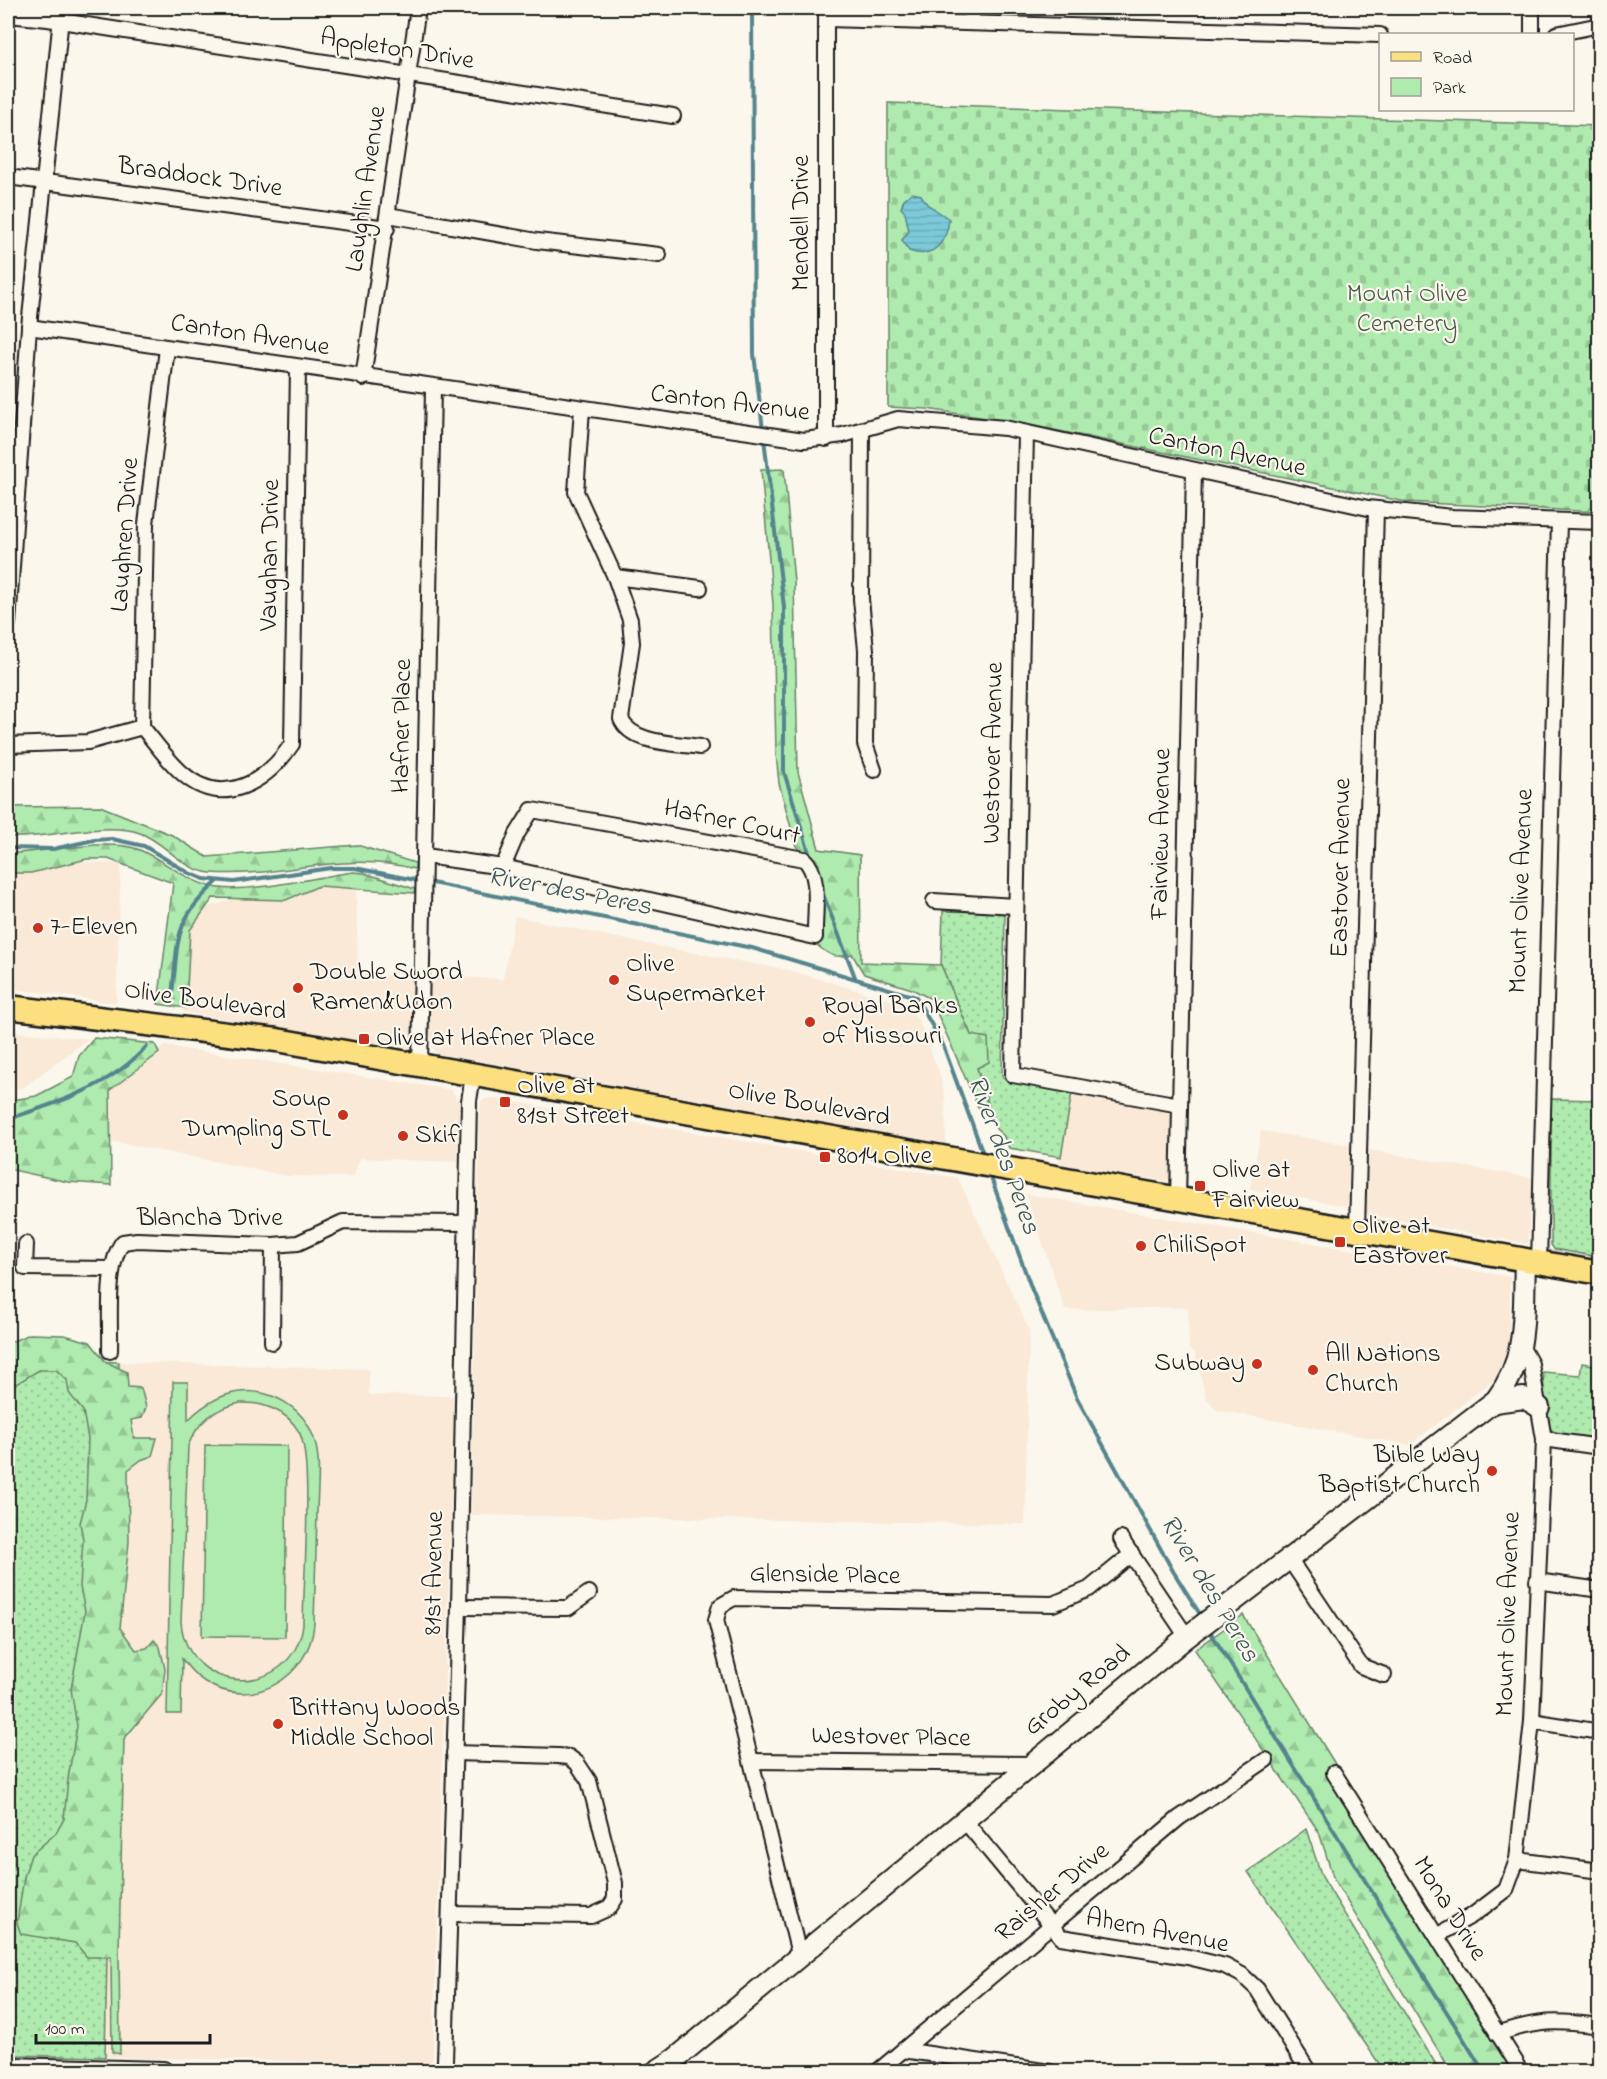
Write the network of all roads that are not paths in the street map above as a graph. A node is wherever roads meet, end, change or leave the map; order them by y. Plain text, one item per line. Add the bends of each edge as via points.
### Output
1 (418, 8) edge
2 (972, 8) edge
3 (1532, 8) edge
4 (826, 14) edge
5 (8, 15) edge
6 (61, 15) edge
7 (972, 23) junction
8 (1599, 25) edge
9 (1532, 33) edge
10 (1561, 33) edge
11 (1379, 35) edge
12 (408, 75) junction
13 (673, 116) dead end
14 (8, 177) edge
15 (44, 180) junction
16 (387, 222) junction
17 (659, 255) dead end
18 (29, 327) junction
19 (167, 348) junction
20 (298, 368) junction
21 (363, 378) junction
22 (433, 388) junction
23 (582, 409) junction
24 (862, 430) junction
25 (1026, 433) junction
26 (826, 439) junction
27 (1194, 470) junction
28 (1376, 509) junction
29 (1559, 521) junction
30 (1599, 522) edge
31 (615, 578) junction
32 (700, 588) dead end
33 (8, 623) edge
34 (142, 727) junction
35 (8, 745) edge
36 (700, 747) dead end
37 (874, 770) dead end
38 (425, 860) junction
39 (503, 867) junction
40 (934, 901) dead end
41 (1015, 906) junction
42 (8, 1007) edge
43 (420, 1066) junction
44 (473, 1075) junction
45 (1180, 1105) junction
46 (1178, 1198) junction
47 (466, 1223) junction
48 (1357, 1230) junction
49 (26, 1244) dead end
50 (273, 1245) junction
51 (1532, 1261) junction
52 (112, 1269) junction
53 (1599, 1273) edge
54 (272, 1342) dead end
55 (1521, 1346) junction
56 (110, 1352) dead end
57 (1494, 1402) junction
58 (1539, 1407) junction
59 (1544, 1439) junction
60 (1599, 1447) edge
61 (1121, 1539) dead end
62 (1132, 1554) junction
63 (1290, 1560) junction
64 (1537, 1581) junction
65 (1599, 1590) edge
66 (589, 1593) dead end
67 (459, 1607) junction
68 (1191, 1634) junction
69 (1384, 1675) dead end
70 (1532, 1721) junction
71 (1599, 1732) edge
72 (454, 1753) junction
73 (1266, 1760) dead end
74 (751, 1761) junction
75 (1031, 1764) junction
76 (1334, 1773) dead end
77 (964, 1820) junction
78 (1517, 1860) junction
79 (1599, 1871) edge
80 (450, 1914) junction
81 (1051, 1928) junction
82 (1438, 1935) junction
83 (799, 1954) junction
84 (1599, 2026) edge
85 (1497, 2034) junction
86 (903, 2050) junction
87 (8, 2068) edge
88 (81, 2071) edge
89 (103, 2071) edge
90 (164, 2072) edge
91 (443, 2072) edge
92 (655, 2072) edge
93 (877, 2072) edge
94 (1050, 2072) edge
95 (1309, 2072) edge
96 (1522, 2072) edge

1 - 12 street, Laughlin Avenue
2 - 7 street
3 - 9 street
4 - 7 street
4 - 26 street, Mendell Drive
5 - 6 street, Appleton Drive
6 - 12 street, Appleton Drive
6 - 15 street
7 - 11 street
8 - 10 street
12 - 13 street, Appleton Drive
12 - 16 street, Laughlin Avenue
14 - 15 street, Braddock Drive
15 - 16 street, Braddock Drive
15 - 18 street
16 - 17 street, Braddock Drive
16 - 21 street, Laughlin Avenue
18 - 19 street, Canton Avenue
18 - 33 street
19 - 20 street, Canton Avenue
19 - 34 street, Laughren Drive via 146,524
20 - 21 street, Canton Avenue
20 - 34 street, Vaughan Drive via 292,744 282,759 258,780 226,789 206,786 186,776
21 - 22 street, Canton Avenue
22 - 23 street, Canton Avenue
22 - 38 street, Hafner Place
23 - 26 street, Canton Avenue via 783,437
23 - 31 street via 576,492
24 - 25 street, Canton Avenue via 898,419
24 - 26 street, Canton Avenue
24 - 37 street via 865,744
25 - 27 street, Canton Avenue
25 - 41 street, Westover Avenue
27 - 28 street, Canton Avenue
27 - 45 street, Fairview Avenue
28 - 29 street, Canton Avenue via 1452,517
28 - 48 street, Eastover Avenue
29 - 30 street, Canton Avenue
29 - 51 street, Mount Olive Avenue
31 - 32 street
31 - 36 street via 630,621 632,643 619,731
34 - 35 street via 88,742
38 - 39 street, Hafner Court
38 - 43 street, Hafner Place
39 - 39 street, Hafner Court via 532,810 804,859 815,880 815,937
40 - 41 street
41 - 45 street, Westover Avenue via 1013,1075
42 - 43 main road, Olive Boulevard via 267,1038
43 - 44 main road, Olive Boulevard
44 - 46 main road, Olive Boulevard
44 - 47 street, 81st Avenue
45 - 46 street, Fairview Avenue
46 - 48 main road, Olive Boulevard
47 - 50 street, Blancha Drive via 343,1222 298,1243
47 - 67 street, 81st Avenue
48 - 51 main road, Olive Boulevard
49 - 52 street via 25,1268
50 - 52 street, Blancha Drive via 123,1242 115,1251
50 - 54 street
51 - 53 main road, Olive Boulevard
51 - 55 street, Mount Olive Avenue
52 - 56 street
55 - 57 street, Groby Road via 1508,1384
55 - 58 street, Mount Olive Avenue via 1531,1364
57 - 58 street via 1524,1398
57 - 63 street, Groby Road
58 - 59 street, Mount Olive Avenue
59 - 60 street
59 - 64 street, Mount Olive Avenue
61 - 62 street
62 - 68 street
62 - 74 street, Glenside Place via 1089,1589 1053,1604 734,1598 715,1601 716,1620
63 - 68 street, Groby Road
63 - 69 street via 1361,1666
64 - 65 street
64 - 70 street, Mount Olive Avenue
66 - 67 street via 568,1608
67 - 72 street, 81st Avenue
68 - 75 street, Groby Road
70 - 71 street
70 - 78 street, Mount Olive Avenue
72 - 80 street, 81st Avenue
72 - 80 street via 558,1756 577,1763 589,1781 616,1891 609,1908 591,1916
73 - 81 street, Raisher Drive via 1179,1818
74 - 75 street, Westover Place
74 - 83 street, Glenside Place
75 - 77 street, Groby Road
76 - 82 street, Mona Drive
77 - 81 street, Ahern Avenue
77 - 83 street, Groby Road
78 - 79 street
78 - 82 street, Mount Olive Avenue via 1506,1890
80 - 91 street, 81st Avenue
81 - 86 street, Raisher Drive
81 - 95 street, Ahern Avenue via 1061,1937 1198,1959 1233,1970 1266,2000
82 - 85 street, Mona Drive
83 - 92 street, Groby Road
84 - 85 street via 1557,2020 1530,2023
85 - 96 street, Mona Drive
86 - 93 street, Raisher Drive
86 - 94 street
87 - 88 street
88 - 89 street
89 - 90 street

